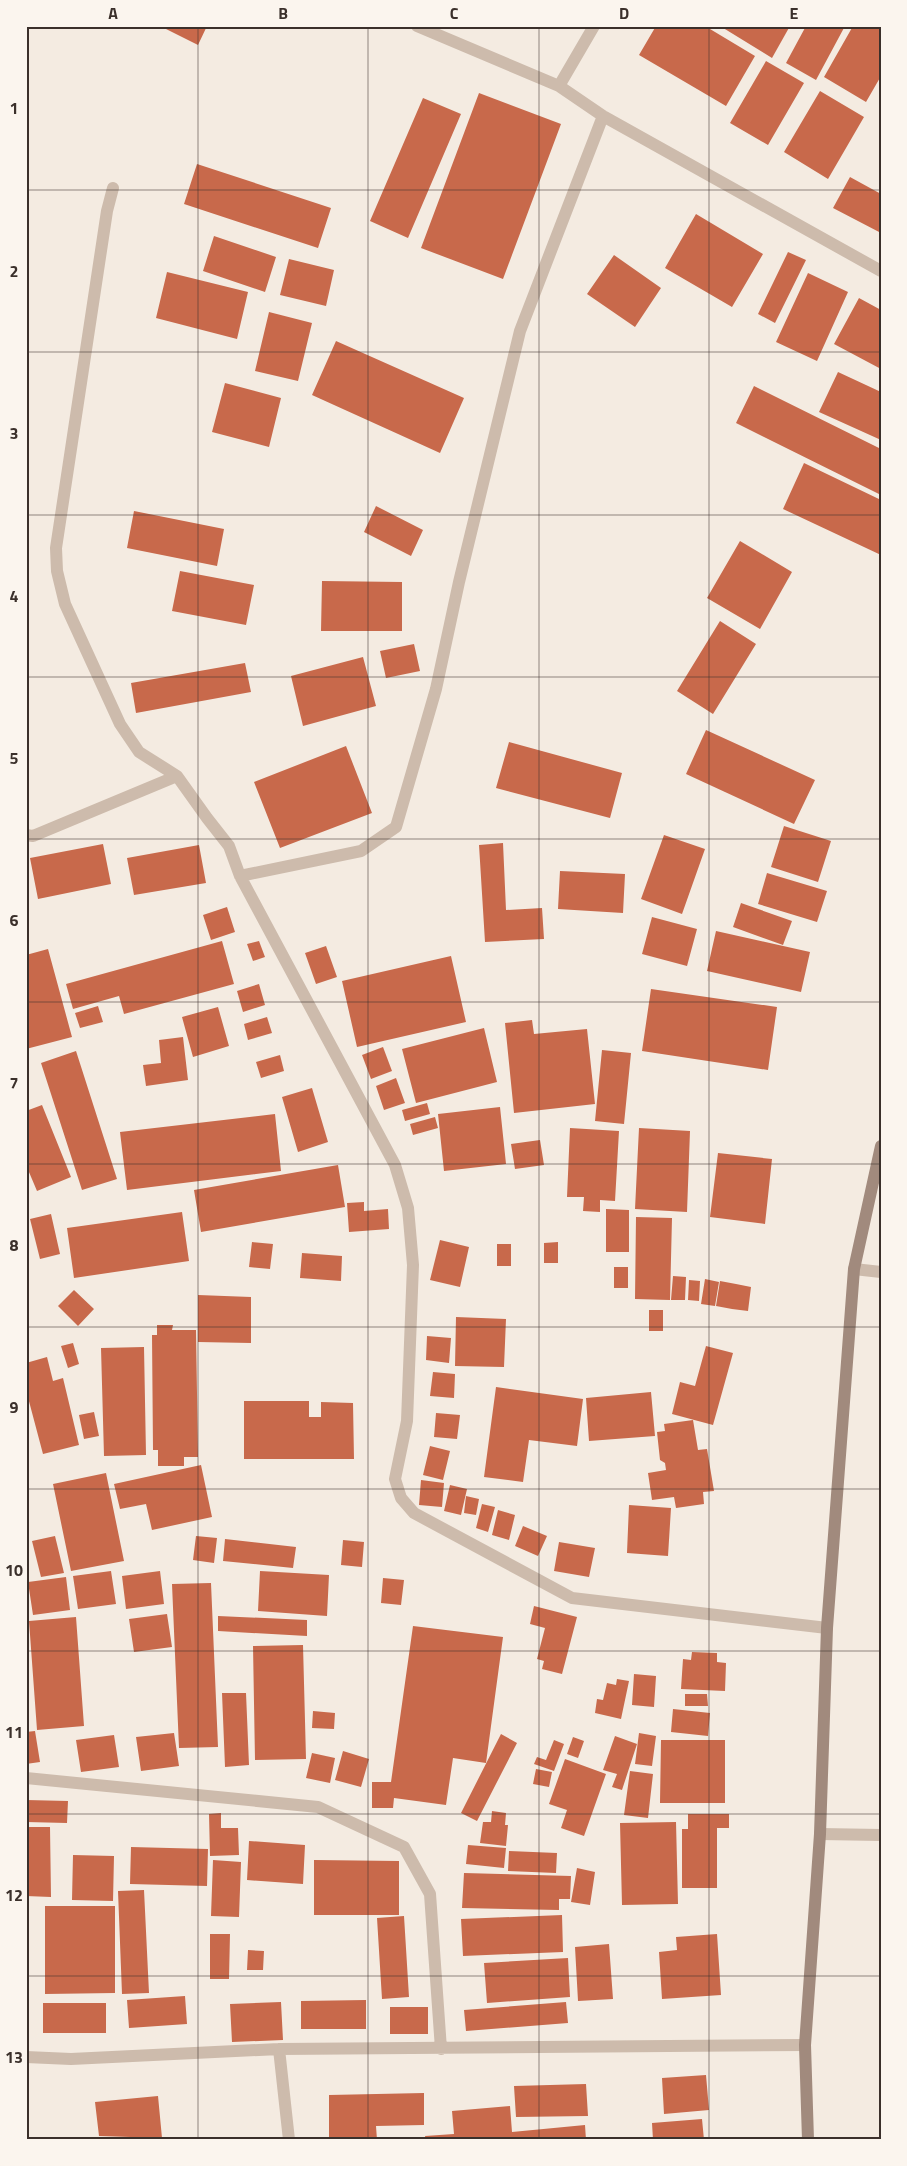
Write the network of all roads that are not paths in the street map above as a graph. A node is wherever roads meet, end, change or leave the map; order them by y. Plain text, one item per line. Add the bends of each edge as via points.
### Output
1 (417, 26) edge
2 (594, 26) edge
3 (559, 86) junction
4 (603, 116) junction
5 (113, 188) dead end
6 (881, 271) edge
7 (177, 776) junction
8 (26, 835) edge
9 (240, 876) junction
10 (881, 1146) edge
11 (854, 1269) junction
12 (881, 1272) edge
13 (827, 1628) junction
14 (26, 1778) edge
15 (820, 1834) junction
16 (881, 1835) edge
17 (805, 2045) junction
18 (279, 2048) junction
19 (441, 2049) junction
20 (26, 2057) edge
21 (289, 2140) edge
22 (808, 2140) edge

1 - 3 street
2 - 3 street
3 - 4 street
4 - 6 street
4 - 9 street via 520,331 436,689 396,827 361,851
5 - 7 street via 56,548 57,571 65,604 120,724 139,752
7 - 8 street via 33,836
7 - 9 street via 229,846
9 - 13 street via 376,1127 395,1165 408,1208 412,1265 407,1421 395,1479 400,1498 414,1513 572,1598
10 - 11 street
11 - 12 street
11 - 13 street
13 - 15 street
14 - 19 street via 318,1807 404,1847 430,1894
15 - 16 street
15 - 17 street
17 - 19 street
17 - 22 street
18 - 19 street
18 - 20 street via 71,2059
18 - 21 street

